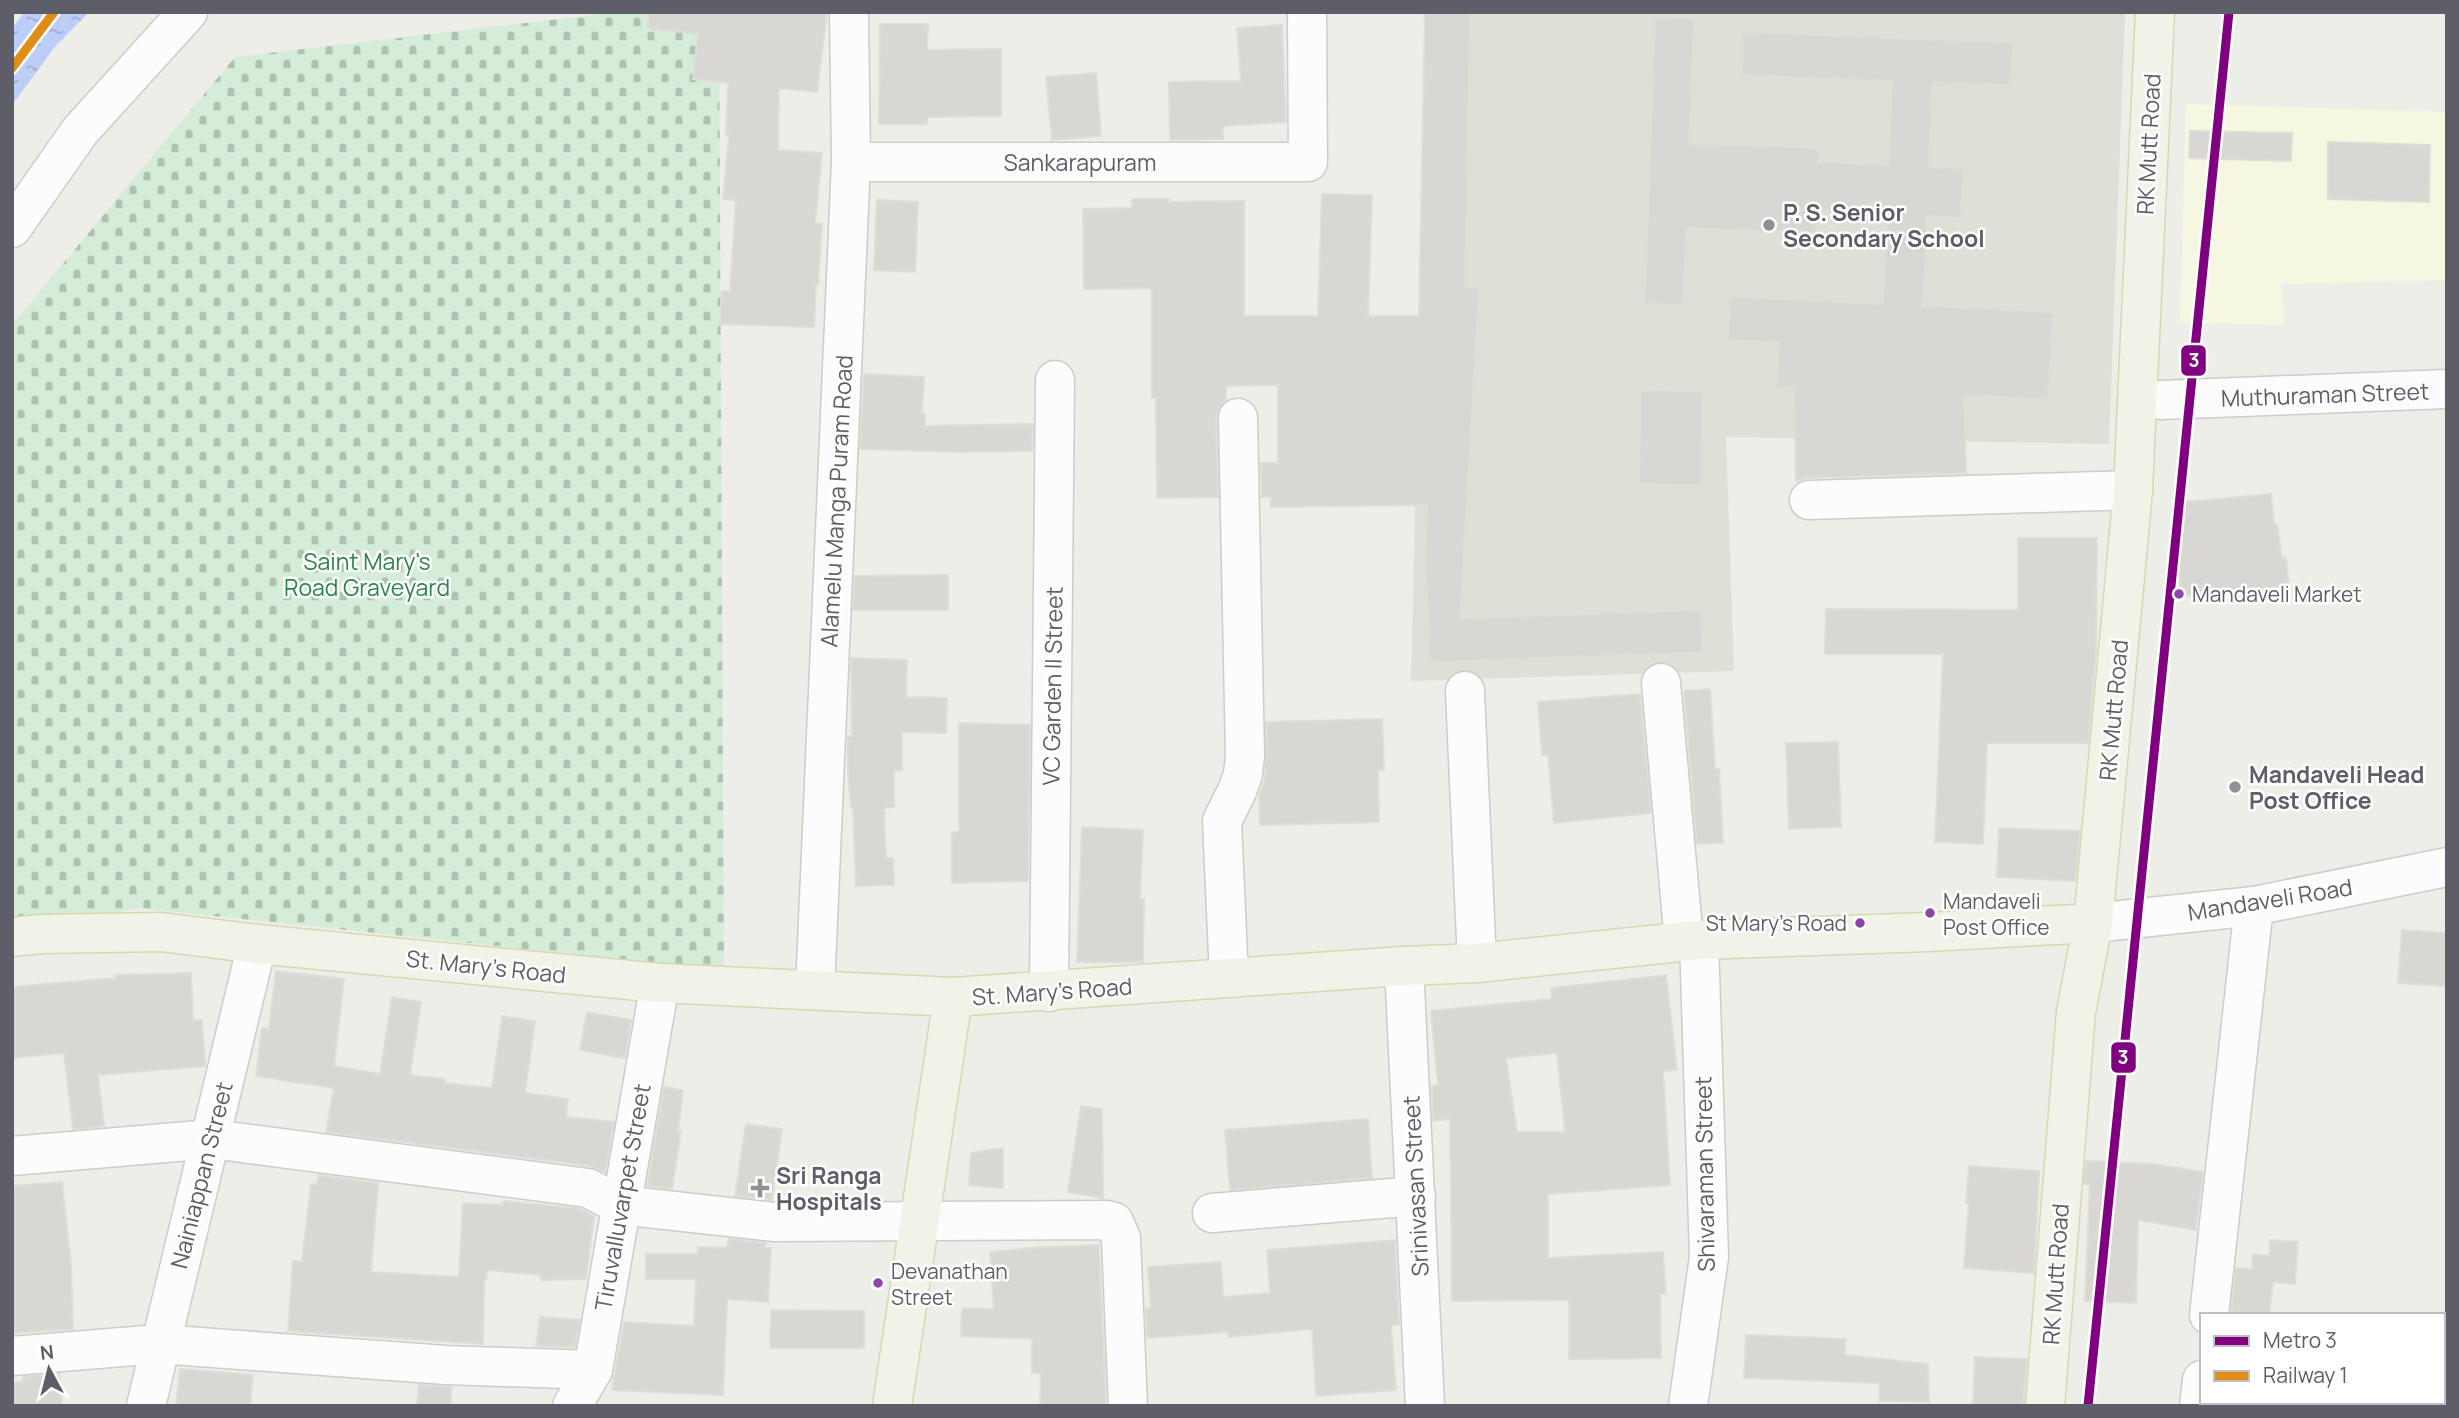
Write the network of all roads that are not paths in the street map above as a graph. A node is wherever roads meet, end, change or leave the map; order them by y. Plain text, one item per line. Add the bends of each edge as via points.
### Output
1 (188, 12) edge
2 (849, 12) edge
3 (1307, 12) edge
4 (2155, 12) edge
5 (851, 162) junction
6 (12, 228) edge
7 (1055, 380) dead end
8 (2447, 389) edge
9 (2161, 400) dead end
10 (1238, 418) dead end
11 (2133, 490) junction
12 (1808, 500) dead end
13 (1661, 682) dead end
14 (1465, 691) dead end
15 (2447, 867) edge
16 (2254, 906) junction
17 (2093, 923) junction
18 (12, 937) edge
19 (1691, 941) junction
20 (257, 944) junction
21 (1477, 964) junction
22 (1404, 966) junction
23 (1229, 978) junction
24 (660, 983) junction
25 (815, 990) junction
26 (1049, 992) junction
27 (953, 997) junction
28 (212, 1139) junction
29 (12, 1156) edge
30 (1416, 1196) junction
31 (620, 1205) junction
32 (1212, 1213) dead end
33 (919, 1223) junction
34 (2209, 1313) edge
35 (159, 1344) junction
36 (12, 1356) edge
37 (593, 1370) junction
38 (146, 1406) edge
39 (572, 1406) edge
40 (892, 1406) edge
41 (1128, 1406) edge
42 (1425, 1406) edge
43 (1688, 1406) edge
44 (2045, 1406) edge

1 - 6 street via 80,131
2 - 5 street, Alamelu Manga Puram Road
3 - 5 street, Sankarapuram via 1308,162
4 - 11 main road, RK Mutt Road
5 - 25 street, Alamelu Manga Puram Road
7 - 26 street, VC Garden II Street
8 - 9 street, Muthuraman Street
10 - 23 street via 1245,756 1237,791 1222,821
11 - 12 street
11 - 17 main road, RK Mutt Road
13 - 19 street, Shivaraman Street
14 - 21 street
15 - 16 street, Mandaveli Road
16 - 17 street, Mandaveli Road
16 - 34 street
17 - 19 main road, St. Mary's Road
17 - 44 main road, RK Mutt Road via 2076,1012
18 - 20 main road, St. Mary's Road via 161,932
19 - 21 main road, St. Mary's Road
19 - 43 street, Shivaraman Street via 1709,1257
20 - 24 main road, St. Mary's Road
20 - 28 street, Nainiappan Street
21 - 22 main road, St. Mary's Road
22 - 23 main road, St. Mary's Road
22 - 30 street, Srinivasan Street
23 - 26 main road, St. Mary's Road
24 - 25 main road, St. Mary's Road
24 - 31 street, Tiruvalluvarpet Street
25 - 27 main road, St. Mary's Road
26 - 27 main road, St. Mary's Road
27 - 33 main road
28 - 29 street
28 - 31 street via 588,1188
28 - 35 street, Nainiappan Street
30 - 32 street
30 - 42 street, Srinivasan Street
31 - 33 street via 775,1222
31 - 37 street, Tiruvalluvarpet Street
33 - 40 main road
33 - 41 street via 1115,1223 1121,1238
35 - 36 street
35 - 37 street
35 - 38 street, Nainiappan Street
37 - 39 street, Tiruvalluvarpet Street

